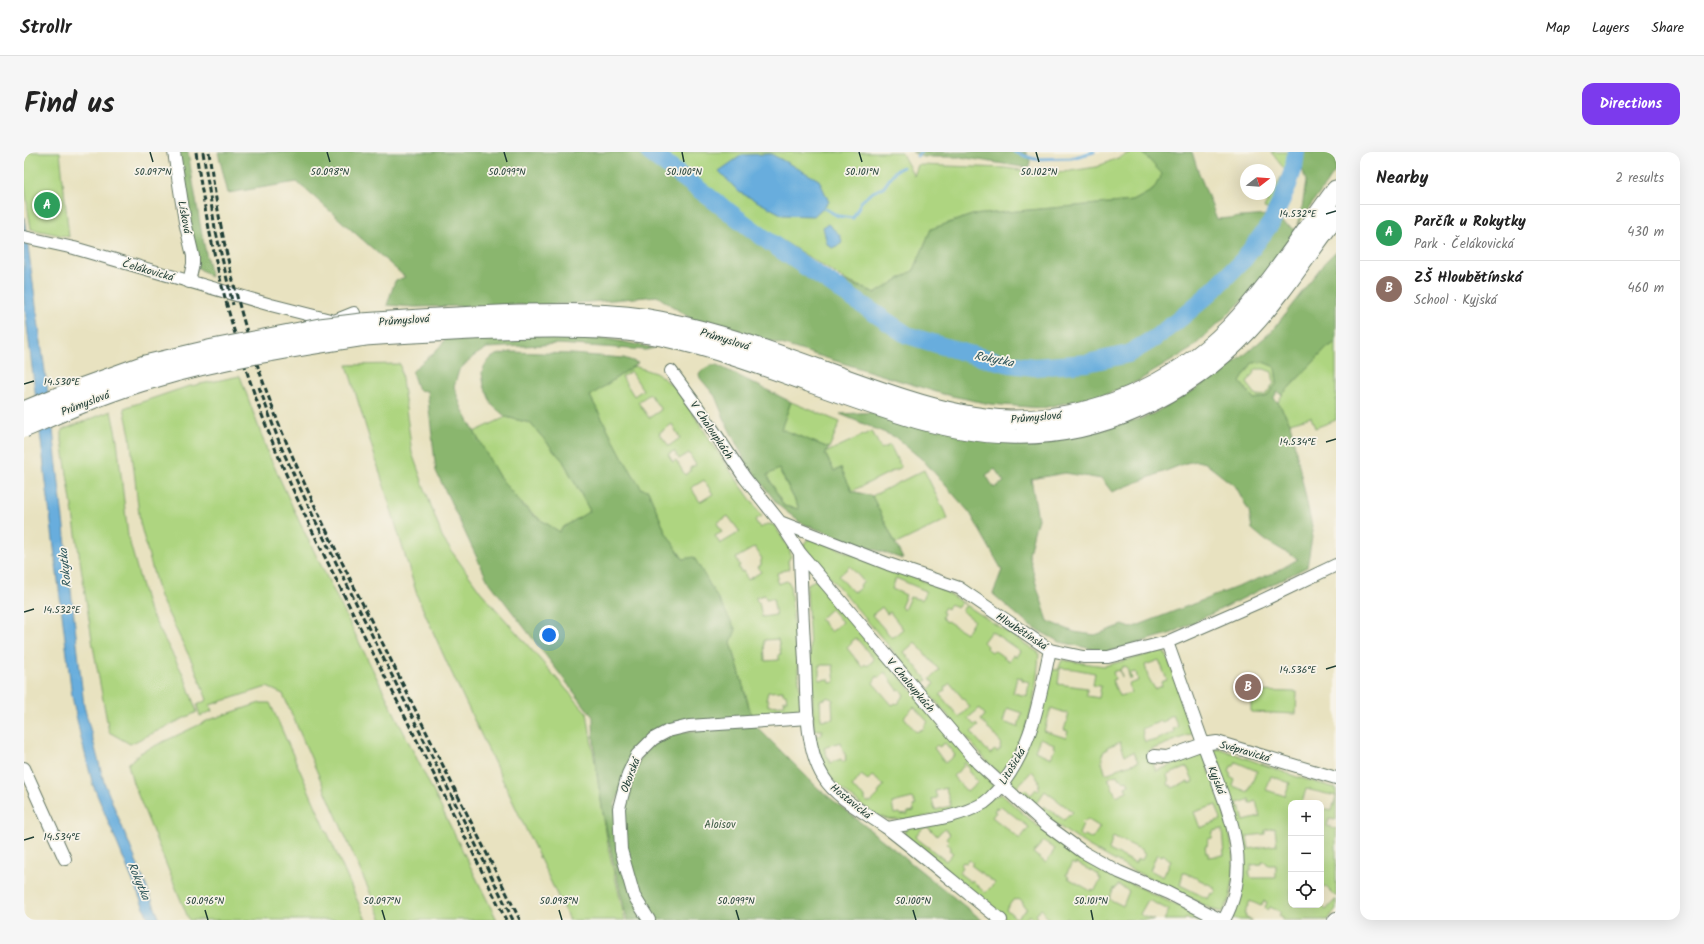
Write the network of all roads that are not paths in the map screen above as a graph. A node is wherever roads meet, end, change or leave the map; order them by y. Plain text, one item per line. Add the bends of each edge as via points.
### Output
1 (174, 152) edge
2 (1336, 190) edge
3 (1336, 215) edge
4 (29, 238) edge
5 (189, 282) junction
6 (360, 324) junction
7 (671, 372) dead end
8 (24, 411) edge
9 (24, 428) edge
10 (780, 522) junction
11 (800, 553) junction
12 (1336, 565) edge
13 (1167, 642) junction
14 (1050, 650) junction
15 (808, 718) junction
16 (1203, 744) junction
17 (1154, 756) dead end
18 (24, 768) edge
19 (1336, 778) edge
20 (1002, 786) junction
21 (887, 828) junction
22 (65, 859) dead end
23 (649, 920) edge
24 (1000, 920) edge
25 (1221, 920) edge
26 (1224, 920) edge

1 - 5 street, Lísková via 194,264
2 - 6 main road, Průmyslová via 1246,310 1197,357 1164,380 1127,397 1089,410 1049,418 995,419 944,410 903,399 719,336 635,317 539,314 430,318
3 - 6 main road, Průmyslová via 1254,323 1205,370 1177,389 1141,407 1104,421 1051,432 1010,434 957,428 891,410 728,354 638,332 596,328
4 - 5 street, Čelákovická via 74,248
5 - 6 street, Čelákovická via 271,305
6 - 8 main road, Průmyslová, bridge via 320,328 213,348 145,365
6 - 9 main road, Průmyslová, bridge via 153,378 74,406
7 - 10 street, V Chaloupkách via 745,478
10 - 11 street, V Chaloupkách
10 - 14 street, Hloubětínská via 888,564 959,588
11 - 15 street, Hostavická
11 - 20 street, V Chaloupkách via 978,763
12 - 13 street, Hloubětínská
13 - 14 street, Hloubětínská via 1108,657 1083,657
13 - 16 street, Kyjská
14 - 20 street, Litošická via 1032,728 1021,755
15 - 21 street, Hostavická via 812,750 824,778 843,797
15 - 23 street, Oborská via 689,726 668,731 653,739 637,755 628,774 619,808 621,850 634,896
16 - 17 street, Svépravická via 1167,757
16 - 19 street, Svépravická via 1218,742
16 - 26 street, Kyjská via 1228,810 1238,857 1234,898
18 - 22 street
20 - 21 street, Litošická via 984,802 966,811 941,819
20 - 25 street, V Chaloupkách via 1044,824 1083,852 1119,872
21 - 24 street, Hostavická

